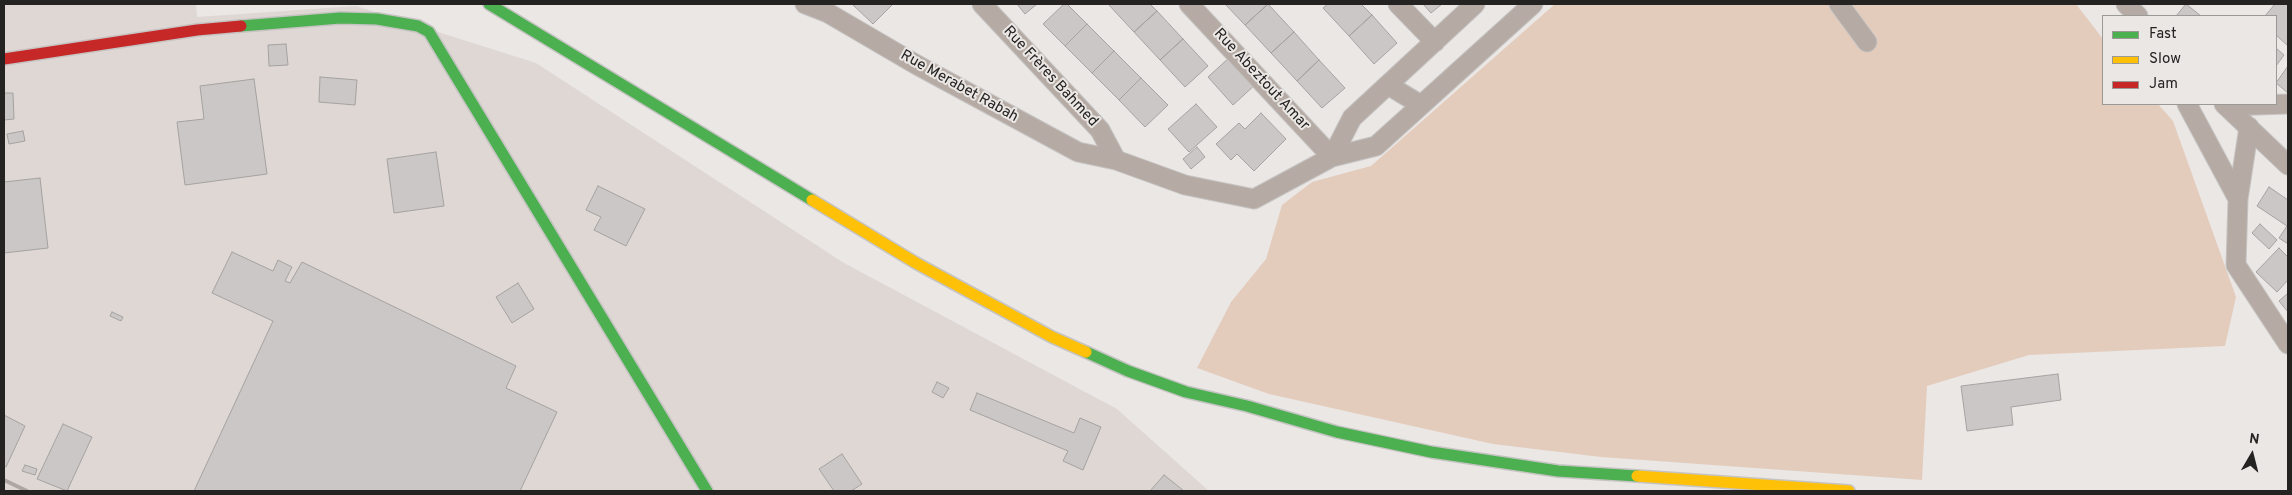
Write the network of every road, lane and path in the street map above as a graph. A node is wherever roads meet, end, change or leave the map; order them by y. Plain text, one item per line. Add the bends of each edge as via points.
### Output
1 (489, 4) edge
2 (805, 4) edge
3 (982, 4) edge
4 (1189, 4) edge
5 (1398, 4) edge
6 (1475, 4) edge
7 (1533, 4) edge
8 (1838, 4) edge
9 (2126, 4) edge
10 (389, 8) dead end
11 (2137, 15) edge
12 (418, 26) junction
13 (1435, 42) junction
14 (1866, 42) dead end
15 (4, 59) edge
16 (1388, 85) junction
17 (1422, 104) junction
18 (2188, 105) edge
19 (2225, 105) edge
20 (2249, 127) junction
21 (1332, 156) junction
22 (1116, 160) junction
23 (2288, 165) edge
24 (2238, 198) junction
25 (2288, 344) edge
26 (707, 491) edge
27 (1849, 491) edge

1 - 27 main road via 916,263 1052,337 1128,371 1186,392 1337,432 1431,452 1558,471
2 - 22 street, Rue Merabet Rabah via 828,13 1078,152
3 - 22 street, Rue Frères Bahmed via 1100,130
4 - 21 street, Rue Abeztout Amar
5 - 13 street
6 - 13 street
7 - 17 street
8 - 14 street
9 - 11 street
10 - 12 main road
12 - 15 main road via 377,19 308,21 197,30
12 - 26 main road via 429,32 443,52
13 - 16 street
16 - 17 street
16 - 21 street via 1352,118
17 - 21 street via 1376,146
18 - 24 street
19 - 20 street
20 - 23 street
20 - 24 street
21 - 22 street via 1254,199 1185,184
24 - 25 street via 2236,265

